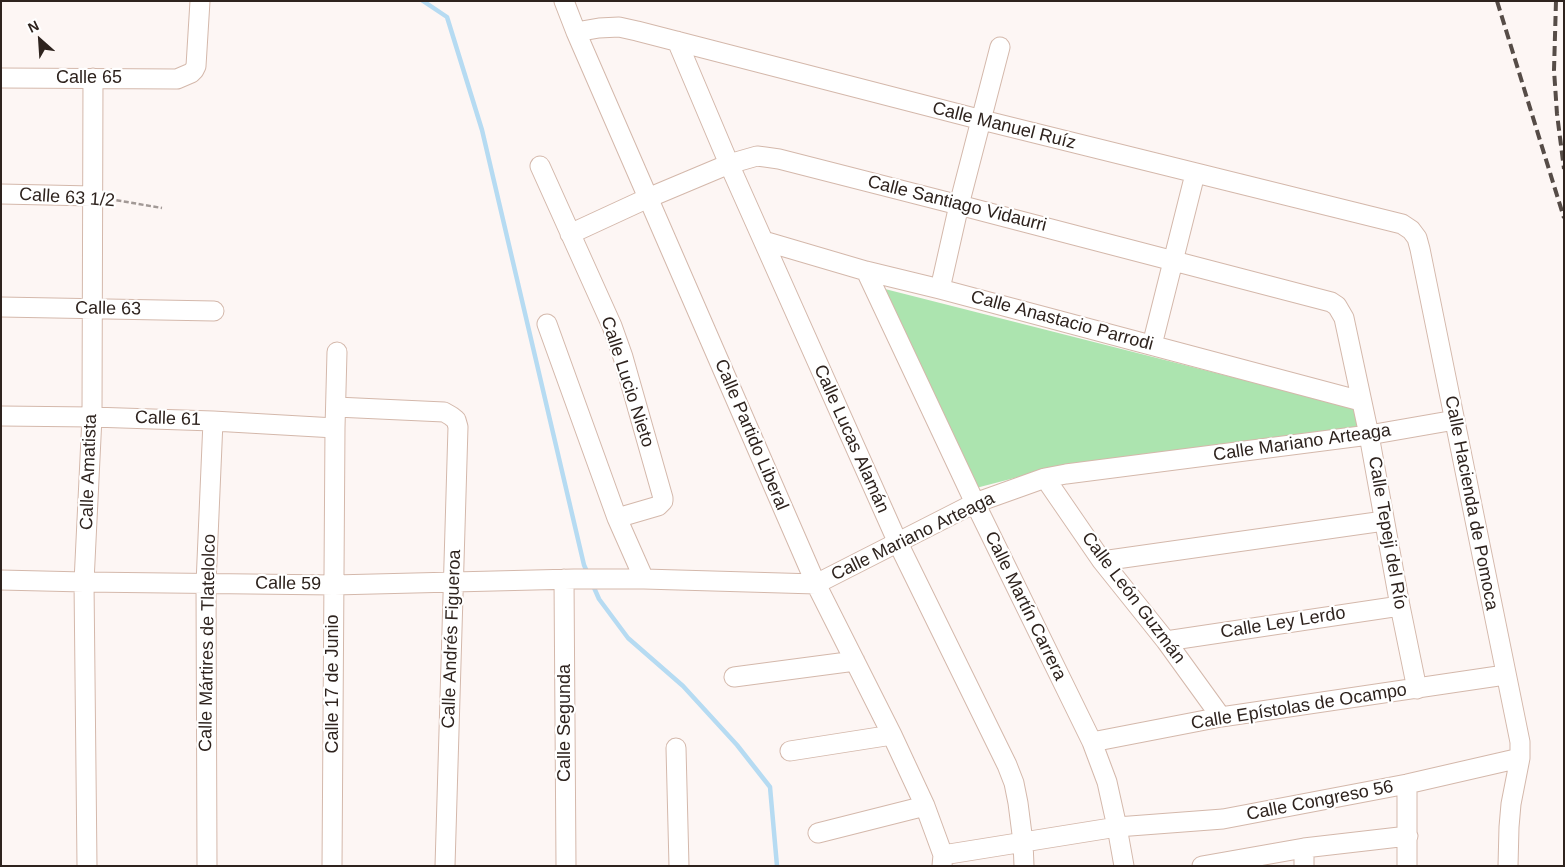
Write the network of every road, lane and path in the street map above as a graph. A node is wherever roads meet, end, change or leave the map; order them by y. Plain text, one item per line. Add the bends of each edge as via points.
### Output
1 (200, 1) edge
2 (564, 1) edge
3 (576, 32) junction
4 (677, 41) junction
5 (1000, 47) dead end
6 (1, 78) edge
7 (93, 78) junction
8 (982, 120) junction
9 (729, 164) junction
10 (540, 166) dead end
11 (1195, 174) junction
12 (1, 194) edge
13 (92, 196) junction
14 (648, 198) junction
15 (959, 205) junction
16 (162, 208) dead end
17 (570, 234) junction
18 (764, 241) junction
19 (1420, 249) joint
20 (1173, 260) junction
21 (866, 272) junction
22 (940, 289) junction
23 (1, 307) edge
24 (92, 309) junction
25 (214, 311) dead end
26 (1344, 318) joint
27 (547, 324) dead end
28 (1152, 345) junction
29 (337, 352) dead end
30 (1361, 401) junction
31 (336, 407) junction
32 (1, 416) edge
33 (92, 417) junction
34 (1455, 420) junction
35 (213, 421) junction
36 (335, 428) junction
37 (1369, 435) junction
38 (1045, 478) junction
39 (975, 503) junction
40 (617, 518) junction
41 (1384, 520) junction
42 (898, 543) junction
43 (1102, 561) junction
44 (569, 579) junction
45 (644, 579) junction
46 (1, 580) edge
47 (84, 582) junction
48 (454, 582) junction
49 (206, 584) junction
50 (816, 584) junction
51 (334, 585) junction
52 (1400, 606) junction
53 (1166, 641) junction
54 (855, 661) junction
55 (1505, 675) junction
56 (734, 677) dead end
57 (1417, 689) junction
58 (1221, 718) junction
59 (892, 735) junction
60 (1092, 742) junction
61 (676, 748) dead end
62 (790, 751) dead end
63 (1520, 758) junction
64 (1407, 784) junction
65 (924, 806) junction
66 (1117, 827) junction
67 (818, 833) dead end
68 (1408, 836) junction
69 (1023, 842) junction
70 (1304, 857) edge
71 (942, 860) edge
72 (1223, 864) edge
73 (86, 866) edge
74 (207, 866) edge
75 (332, 866) edge
76 (446, 866) edge
77 (566, 866) edge
78 (678, 866) edge
79 (1024, 866) edge
80 (1124, 866) edge
81 (1202, 866) edge
82 (1407, 866) edge
83 (1508, 866) edge

1 - 7 street, Calle 65 via 196,66 191,73 177,79
2 - 3 street, Calle Partido Liberal
3 - 4 street, Calle Manuel Ruíz via 619,27
3 - 14 street, Calle Partido Liberal
4 - 8 street, Calle Manuel Ruíz
4 - 9 street, Calle Lucas Alamán
5 - 8 street
6 - 7 street, Calle 65
7 - 13 street, Calle Amatista
8 - 11 street, Calle Manuel Ruíz
8 - 15 street
9 - 14 street, Calle Santiago Vidaurri
9 - 15 street, Calle Santiago Vidaurri via 756,156 779,159
9 - 18 street, Calle Lucas Alamán
10 - 17 street, Calle Lucio Nieto
11 - 19 street, Calle Manuel Ruíz via 1402,224 1417,238
11 - 20 street
12 - 13 street, Calle 63 1/2
13 - 16 path, Calle 63 1/2
13 - 24 street, Calle Amatista
14 - 17 street, Calle Santiago Vidaurri
14 - 50 street, Calle Partido Liberal
15 - 20 street, Calle Santiago Vidaurri
15 - 22 street
17 - 40 street, Calle Lucio Nieto via 623,357 663,501 658,506
18 - 21 street, Calle Anastacio Parrodi
18 - 42 street, Calle Lucas Alamán
19 - 34 street, Calle Hacienda de Pomoca
20 - 26 street, Calle Santiago Vidaurri via 1331,302
20 - 28 street
21 - 22 street, Calle Anastacio Parrodi
21 - 39 street, Calle Martín Carrera
22 - 28 street, Calle Anastacio Parrodi
23 - 24 street, Calle 63
24 - 25 street, Calle 63
24 - 33 street, Calle Amatista
26 - 30 street, Calle Tepeji del Río
27 - 40 street
28 - 30 street, Calle Anastacio Parrodi
29 - 31 street, Calle 17 de Junio
30 - 37 street, Calle Tepeji del Río
31 - 36 street, Calle 17 de Junio
31 - 48 street, Calle Andrés Figueroa via 444,412 456,420
32 - 33 street, Calle 61
33 - 35 street, Calle 61
33 - 47 street, Calle Amatista
34 - 37 street, Calle Mariano Arteaga
34 - 55 street, Calle Hacienda de Pomoca
35 - 36 street, Calle 61
35 - 49 street, Calle Mártires de Tlatelolco
36 - 51 street, Calle 17 de Junio
37 - 38 street, Calle Mariano Arteaga
37 - 41 street, Calle Tepeji del Río
38 - 39 street, Calle Mariano Arteaga
38 - 43 street, Calle León Guzmán
39 - 42 street, Calle Mariano Arteaga
39 - 60 street, Calle Martín Carrera
40 - 45 street
41 - 43 street
41 - 52 street, Calle Tepeji del Río
42 - 50 street, Calle Mariano Arteaga
42 - 69 street, Calle Lucas Alamán via 1007,764 1014,783
43 - 53 street, Calle León Guzmán
44 - 45 street, Calle Mariano Arteaga
44 - 48 street, Calle 59
44 - 77 street, Calle Segunda
45 - 50 street, Calle Mariano Arteaga
46 - 47 street, Calle 59
47 - 49 street, Calle 59
47 - 73 street, Calle Amatista
48 - 51 street, Calle 59
48 - 76 street, Calle Andrés Figueroa
49 - 51 street, Calle 59
49 - 74 street, Calle Mártires de Tlatelolco
50 - 54 street, Calle Partido Liberal
51 - 75 street, Calle 17 de Junio
52 - 53 street, Calle Ley Lerdo
52 - 57 street, Calle Tepeji del Río
53 - 58 street, Calle León Guzmán
54 - 56 street
54 - 59 street, Calle Partido Liberal
55 - 57 street, Calle Epístolas de Ocampo
55 - 63 street, Calle Hacienda de Pomoca via 1520,742
57 - 58 street, Calle Epístolas de Ocampo
58 - 60 street, Calle Epístolas de Ocampo
59 - 62 street
59 - 65 street, Calle Partido Liberal
60 - 66 street, Calle Martín Carrera
61 - 78 street
63 - 64 street, Calle Congreso 56
63 - 83 street, Calle Hacienda de Pomoca via 1511,812
64 - 66 street, Calle Congreso 56 via 1224,819
64 - 68 street
65 - 67 street
65 - 71 street, Calle Partido Liberal
66 - 69 street, Calle Congreso 56
66 - 80 street, Calle Martín Carrera
68 - 70 street
68 - 82 street
69 - 71 street, Calle Congreso 56
69 - 79 street, Calle Lucas Alamán
70 - 72 street
72 - 81 street

